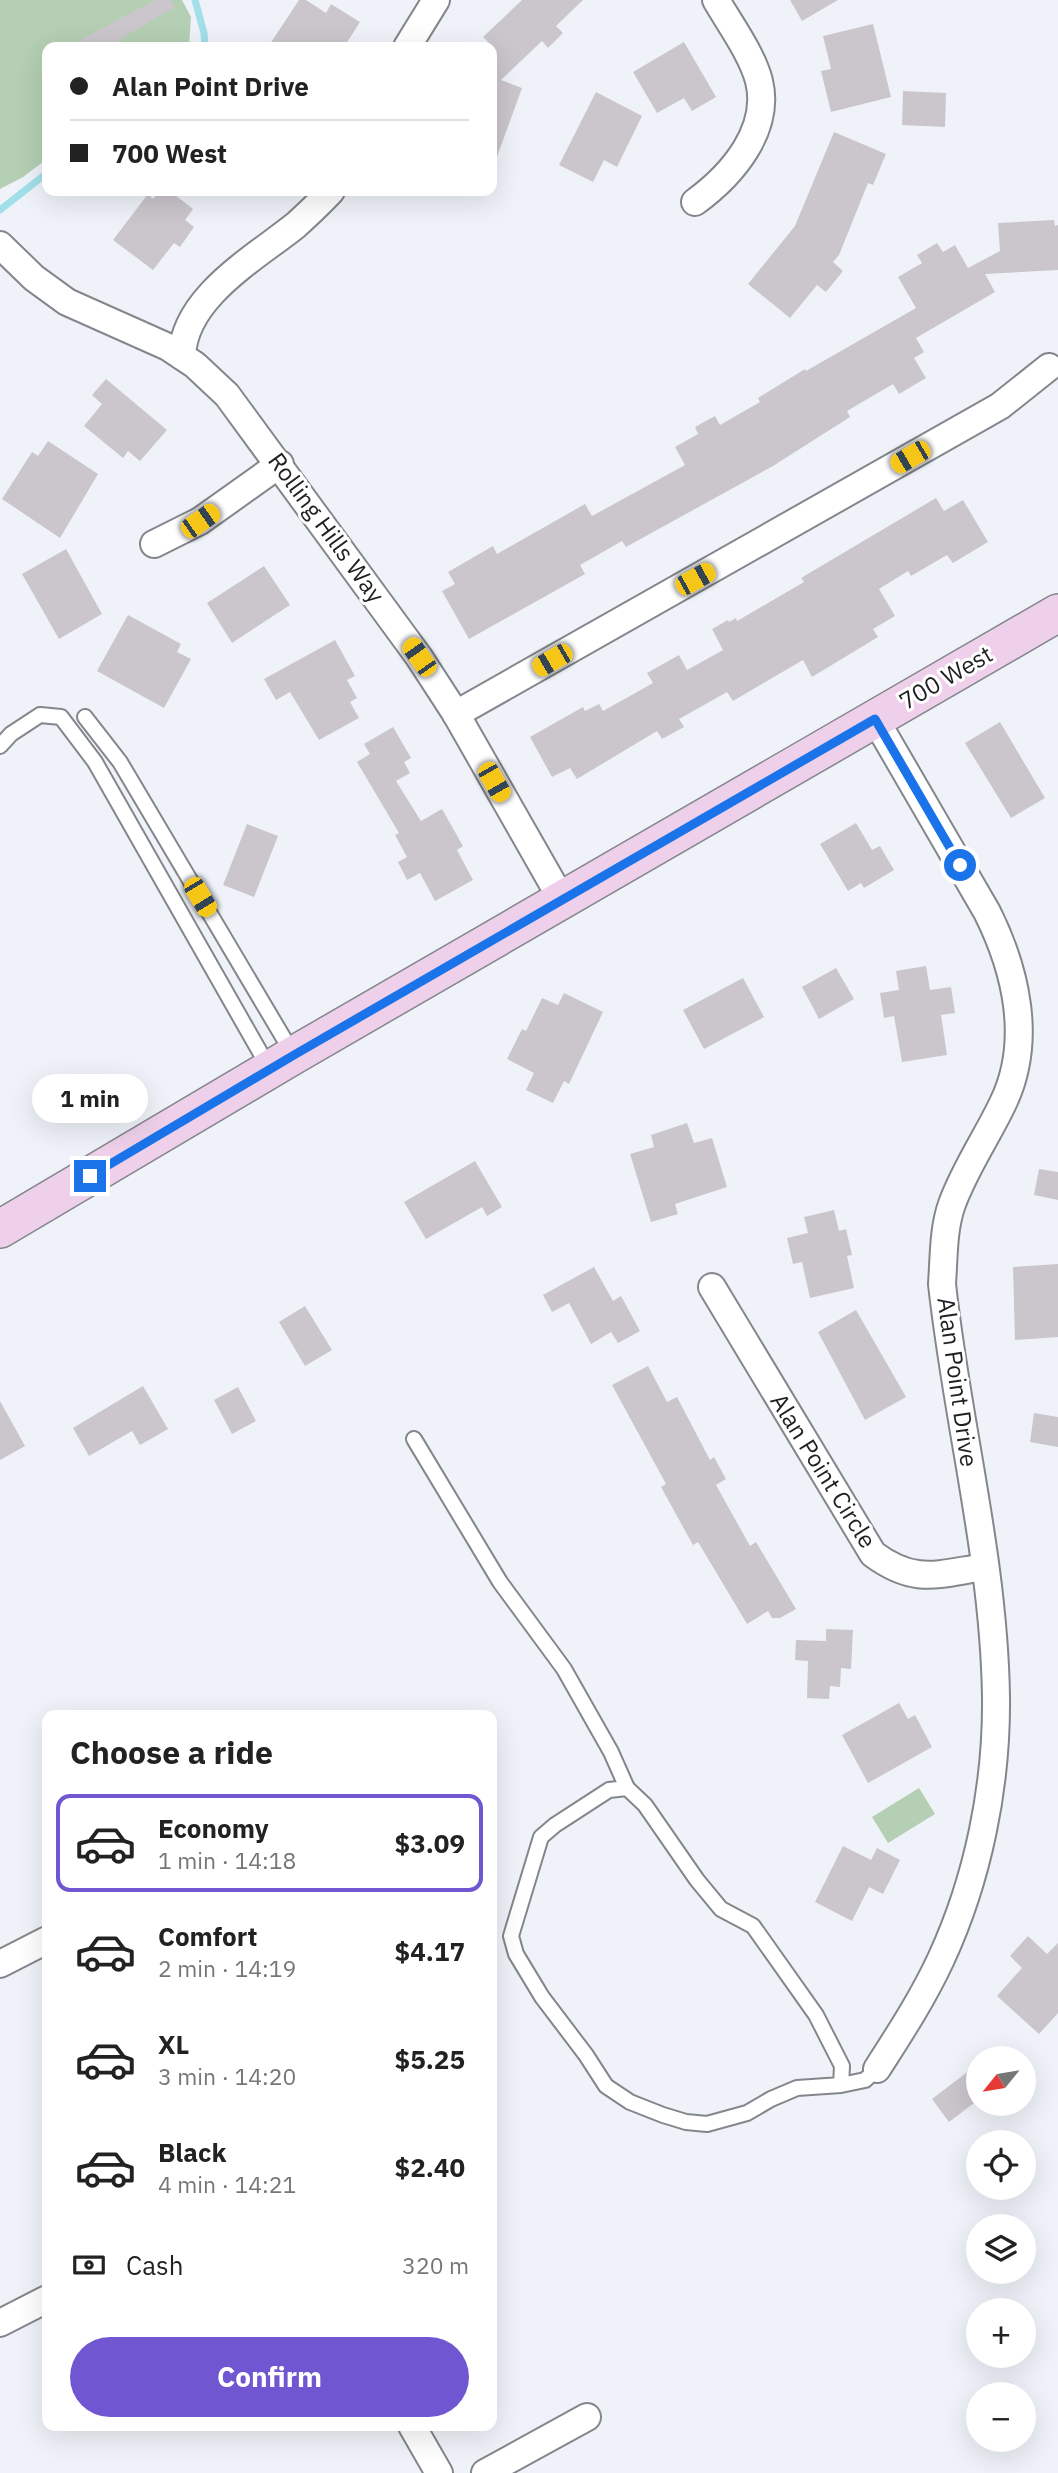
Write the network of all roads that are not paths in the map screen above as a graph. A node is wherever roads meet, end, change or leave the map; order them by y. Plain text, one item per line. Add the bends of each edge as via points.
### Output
1 (436, 0) edge
2 (716, 0) edge
3 (410, 42) edge
4 (326, 196) edge
5 (695, 202) dead end
6 (0, 245) edge
7 (182, 356) junction
8 (1049, 367) dead end
9 (280, 464) junction
10 (154, 544) dead end
11 (1058, 613) edge
12 (456, 715) junction
13 (85, 717) dead end
14 (875, 719) junction
15 (0, 746) edge
16 (562, 900) junction
17 (282, 1063) junction
18 (0, 1229) edge
19 (712, 1287) dead end
20 (414, 1439) dead end
21 (985, 1567) junction
22 (627, 1788) junction
23 (42, 1943) edge
24 (0, 1964) edge
25 (877, 2069) joint
26 (841, 2085) junction
27 (42, 2302) edge
28 (0, 2323) edge
29 (587, 2417) dead end
30 (415, 2431) edge
31 (439, 2473) edge
32 (485, 2473) edge

1 - 3 street
2 - 5 street via 755,68 761,104 753,137 736,163
4 - 7 street via 219,285 187,332
6 - 7 street, Rolling Hills Way via 34,278 81,310 141,333
7 - 9 street, Rolling Hills Way via 228,395
8 - 12 street via 1000,406
9 - 10 street via 200,521
9 - 12 street, Rolling Hills Way
11 - 14 street, 700 West
12 - 16 street, Rolling Hills Way
13 - 17 lane via 120,762
14 - 16 street, 700 West
14 - 21 street, Alan Point Drive via 1003,944 1020,1019 1005,1101 965,1171 951,1206 944,1243 946,1319
15 - 17 lane via 40,715 61,717 95,762
16 - 17 street, 700 West
17 - 18 street, 700 West
19 - 21 street, Alan Point Circle via 873,1555 893,1569 915,1575
20 - 22 lane via 500,1582 564,1670
21 - 25 street, Alan Point Drive via 996,1701 984,1823 941,1960
22 - 26 lane via 645,1805 721,1909 753,1926 816,2015 842,2066
22 - 26 lane via 608,1790 541,1837 511,1936 516,1954 542,1997 606,2086 663,2115 707,2124 747,2113 797,2088
23 - 24 street
25 - 26 lane via 865,2080
27 - 28 street
29 - 32 street
30 - 31 street

